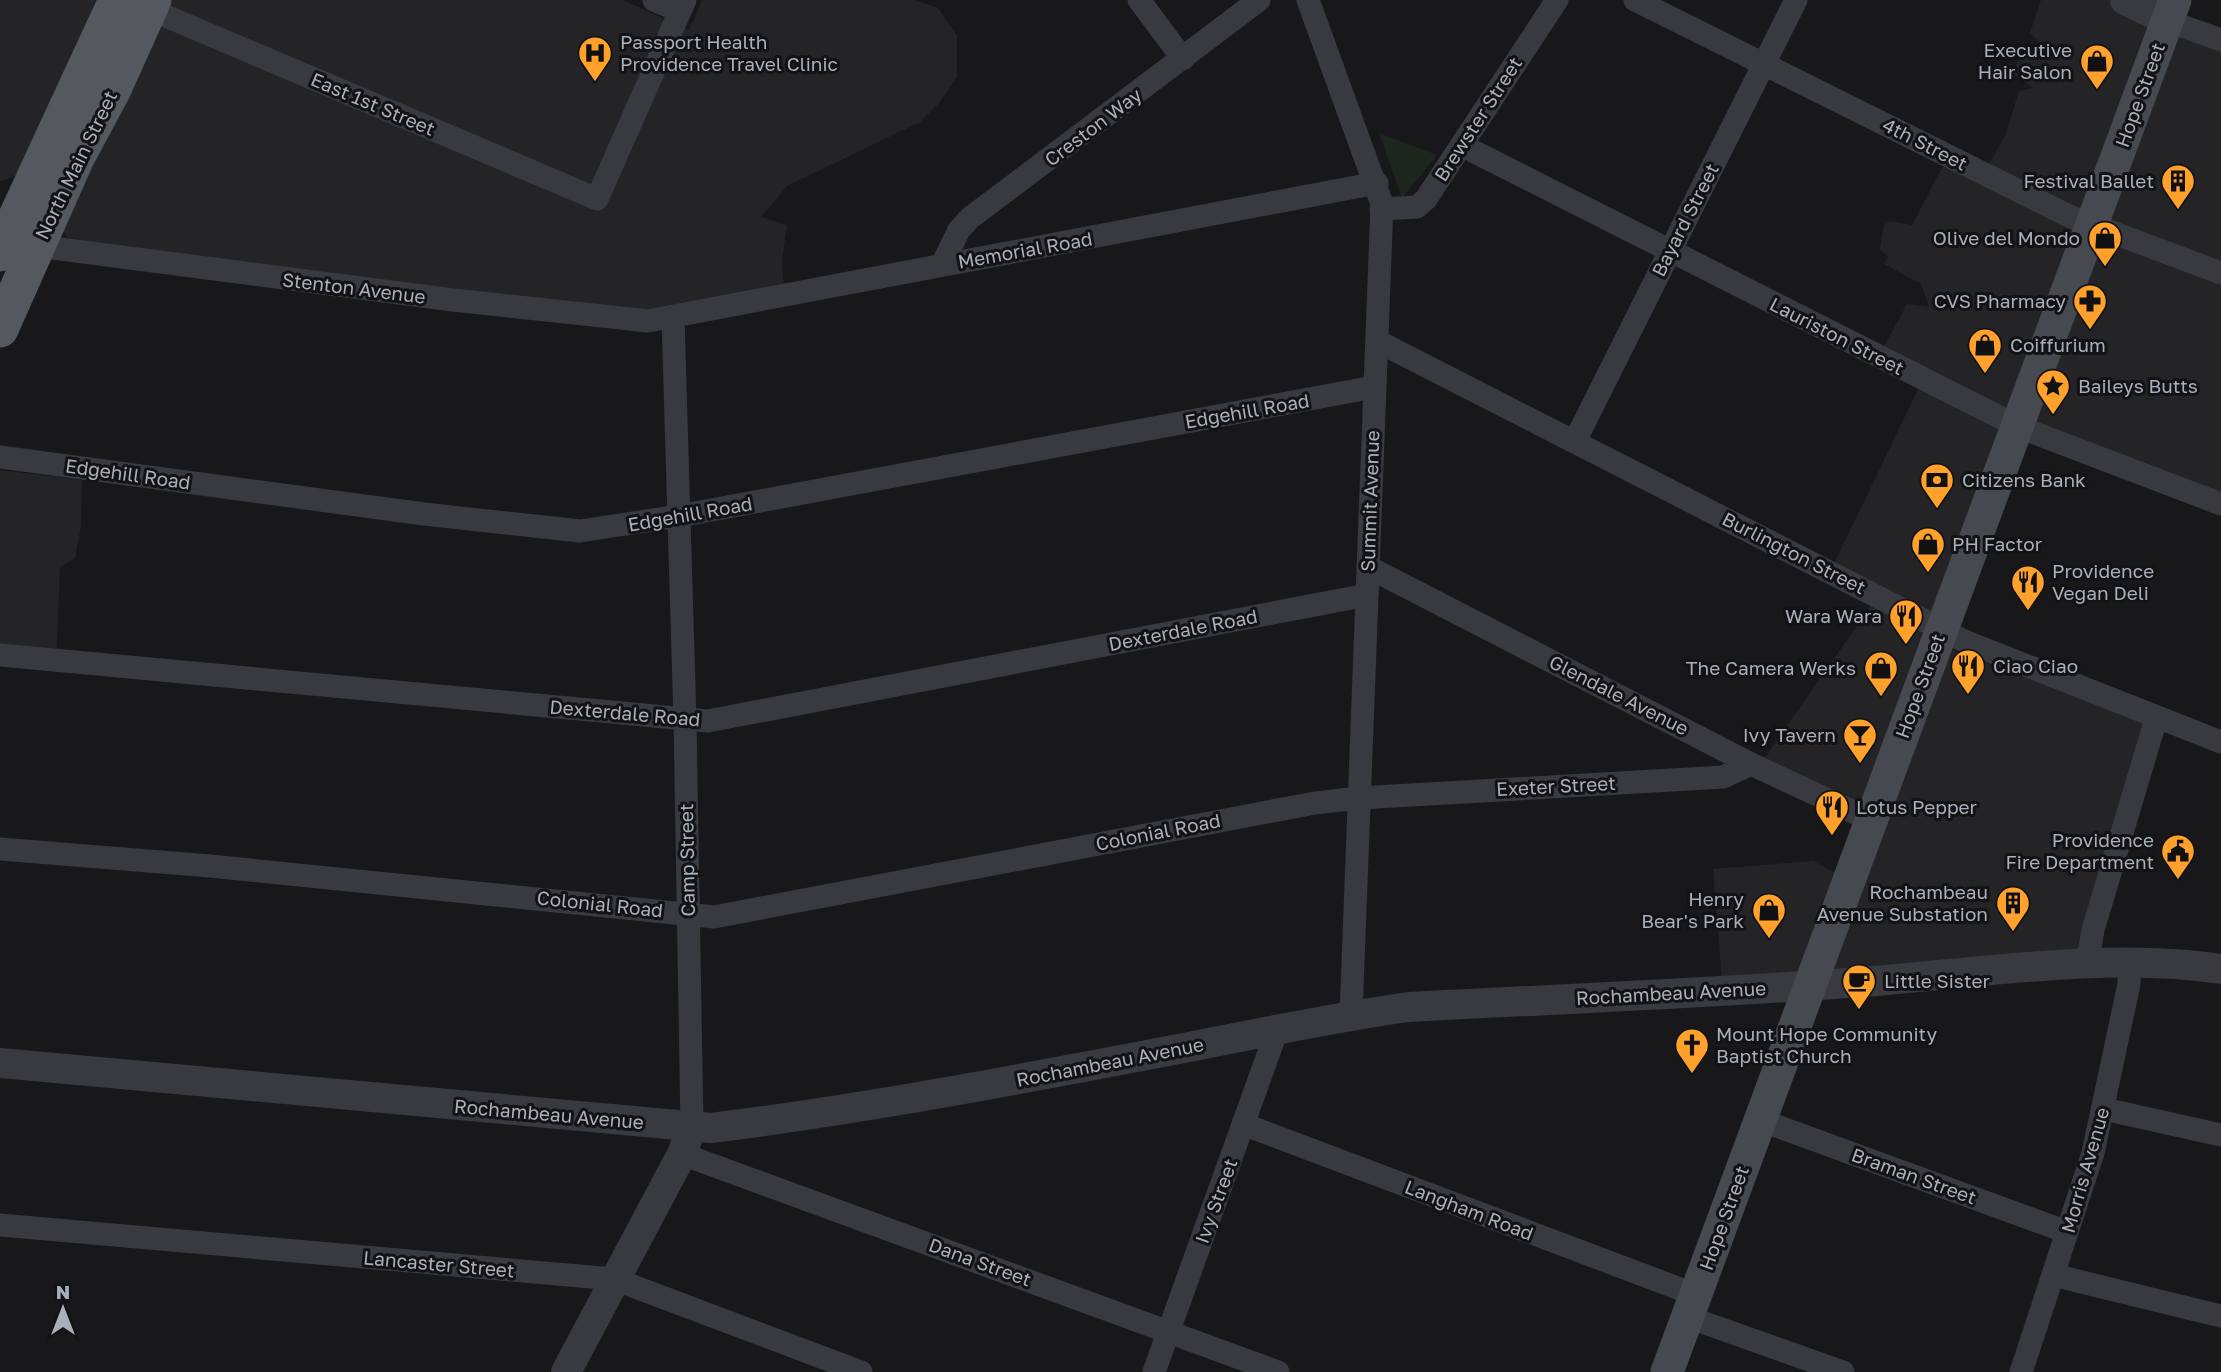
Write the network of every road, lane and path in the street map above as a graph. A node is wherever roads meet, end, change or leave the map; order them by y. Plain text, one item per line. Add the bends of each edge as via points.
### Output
1 (654, 0) edge
2 (1139, 0) edge
3 (1259, 0) edge
4 (1308, 0) edge
5 (1556, 0) edge
6 (1635, 0) edge
7 (1796, 0) edge
8 (2125, 0) edge
9 (140, 3) edge
10 (682, 6) edge
11 (2171, 10) edge
12 (2221, 40) edge
13 (1183, 59) junction
14 (1765, 63) junction
15 (98, 80) junction
16 (1463, 146) junction
17 (1377, 184) junction
18 (15, 192) edge
19 (1381, 209) junction
20 (2092, 224) junction
21 (37, 246) junction
22 (1670, 249) junction
23 (0, 253) edge
24 (942, 265) junction
25 (2221, 273) edge
26 (673, 318) junction
27 (0, 329) edge
28 (1377, 341) junction
29 (1374, 387) junction
30 (2019, 427) junction
31 (1575, 441) junction
32 (0, 457) edge
33 (2221, 504) edge
34 (680, 516) junction
35 (1368, 567) junction
36 (1367, 595) junction
37 (1942, 628) junction
38 (0, 655) edge
39 (2156, 719) junction
40 (685, 720) junction
41 (2221, 742) edge
42 (1751, 764) junction
43 (1359, 798) junction
44 (1871, 820) junction
45 (0, 849) edge
46 (688, 913) junction
47 (2129, 963) junction
48 (2087, 964) junction
49 (2221, 969) edge
50 (1809, 985) junction
51 (1351, 1015) junction
52 (1276, 1030) junction
53 (0, 1063) edge
54 (2104, 1109) junction
55 (1760, 1120) junction
56 (1243, 1124) junction
57 (692, 1126) junction
58 (2221, 1135) edge
59 (682, 1154) junction
60 (0, 1224) edge
61 (2067, 1232) junction
62 (2053, 1275) junction
63 (614, 1279) junction
64 (1692, 1306) junction
65 (2221, 1316) edge
66 (1169, 1331) junction
67 (566, 1372) edge
68 (862, 1372) edge
69 (1154, 1372) edge
70 (1279, 1372) edge
71 (1667, 1372) edge
72 (1843, 1372) edge
73 (2021, 1372) edge

1 - 10 street
2 - 13 street
3 - 13 street, Creston Way
4 - 17 street, Summit Avenue
5 - 16 street, Brewster Street
6 - 14 street, 4th Street
7 - 14 street, Bayard Street
8 - 11 street
9 - 10 street, East 1st Street via 597,199
9 - 15 main road, North Main Street
11 - 12 street
11 - 20 main road, Hope Street
13 - 24 street, Creston Way via 970,218 959,229
14 - 20 street, 4th Street
14 - 22 street, Bayard Street
15 - 18 main road, North Main Street
15 - 21 main road, North Main Street via 76,158
16 - 19 street, Brewster Street via 1416,207
16 - 22 street, Lauriston Street
17 - 19 street, Summit Avenue
17 - 24 street, Memorial Road
18 - 23 main road, North Main Street
19 - 28 street, Summit Avenue
20 - 25 street, 4th Street
20 - 30 main road, Hope Street
21 - 26 street, Stenton Avenue via 625,320
21 - 27 main road, North Main Street
22 - 30 street, Lauriston Street
22 - 31 street, Bayard Street
24 - 26 street, Memorial Road
26 - 34 street, Camp Street
28 - 29 street, Summit Avenue
28 - 31 street, Burlington Street
29 - 34 street, Edgehill Road
29 - 35 street, Summit Avenue
30 - 33 street, Lauriston Street
30 - 37 main road, Hope Street
31 - 37 street, Burlington Street
32 - 34 street, Edgehill Road via 580,531
34 - 40 street, Camp Street
35 - 36 street, Summit Avenue
35 - 42 street, Glendale Avenue
36 - 40 street, Dexterdale Road via 708,721
36 - 43 street, Summit Avenue
37 - 39 street, Burlington Street
37 - 44 main road, Hope Street
38 - 40 street, Dexterdale Road
39 - 41 street, Burlington Street
39 - 48 street
40 - 46 street, Camp Street
42 - 43 street, Exeter Street via 1723,777
42 - 44 street, Glendale Avenue
43 - 46 street, Colonial Road via 714,916
43 - 51 street, Summit Avenue
44 - 50 main road, Hope Street
45 - 46 street, Colonial Road
46 - 57 street, Camp Street
47 - 48 street, Rochambeau Avenue
47 - 49 street, Rochambeau Avenue
47 - 54 street, Morris Avenue via 2129,984
48 - 50 street, Rochambeau Avenue
50 - 51 street, Rochambeau Avenue via 1409,1007
50 - 55 main road, Hope Street
51 - 52 street, Rochambeau Avenue
52 - 56 street, Ivy Street
52 - 57 street, Rochambeau Avenue via 805,1116 711,1128
53 - 57 street, Rochambeau Avenue
54 - 58 street
54 - 61 street, Morris Avenue
55 - 61 street, Braman Street
55 - 64 main road, Hope Street
56 - 64 street, Langham Road
56 - 66 street, Ivy Street
57 - 59 street, Camp Street
59 - 63 street, Camp Street
59 - 66 street, Dana Street
60 - 63 street, Lancaster Street
61 - 62 street, Morris Avenue
62 - 65 street
62 - 73 street, Morris Avenue
63 - 67 street, Camp Street
63 - 68 street, Lancaster Street
64 - 71 main road, Hope Street
64 - 72 street, Langham Road
66 - 69 street, Ivy Street
66 - 70 street, Dana Street

